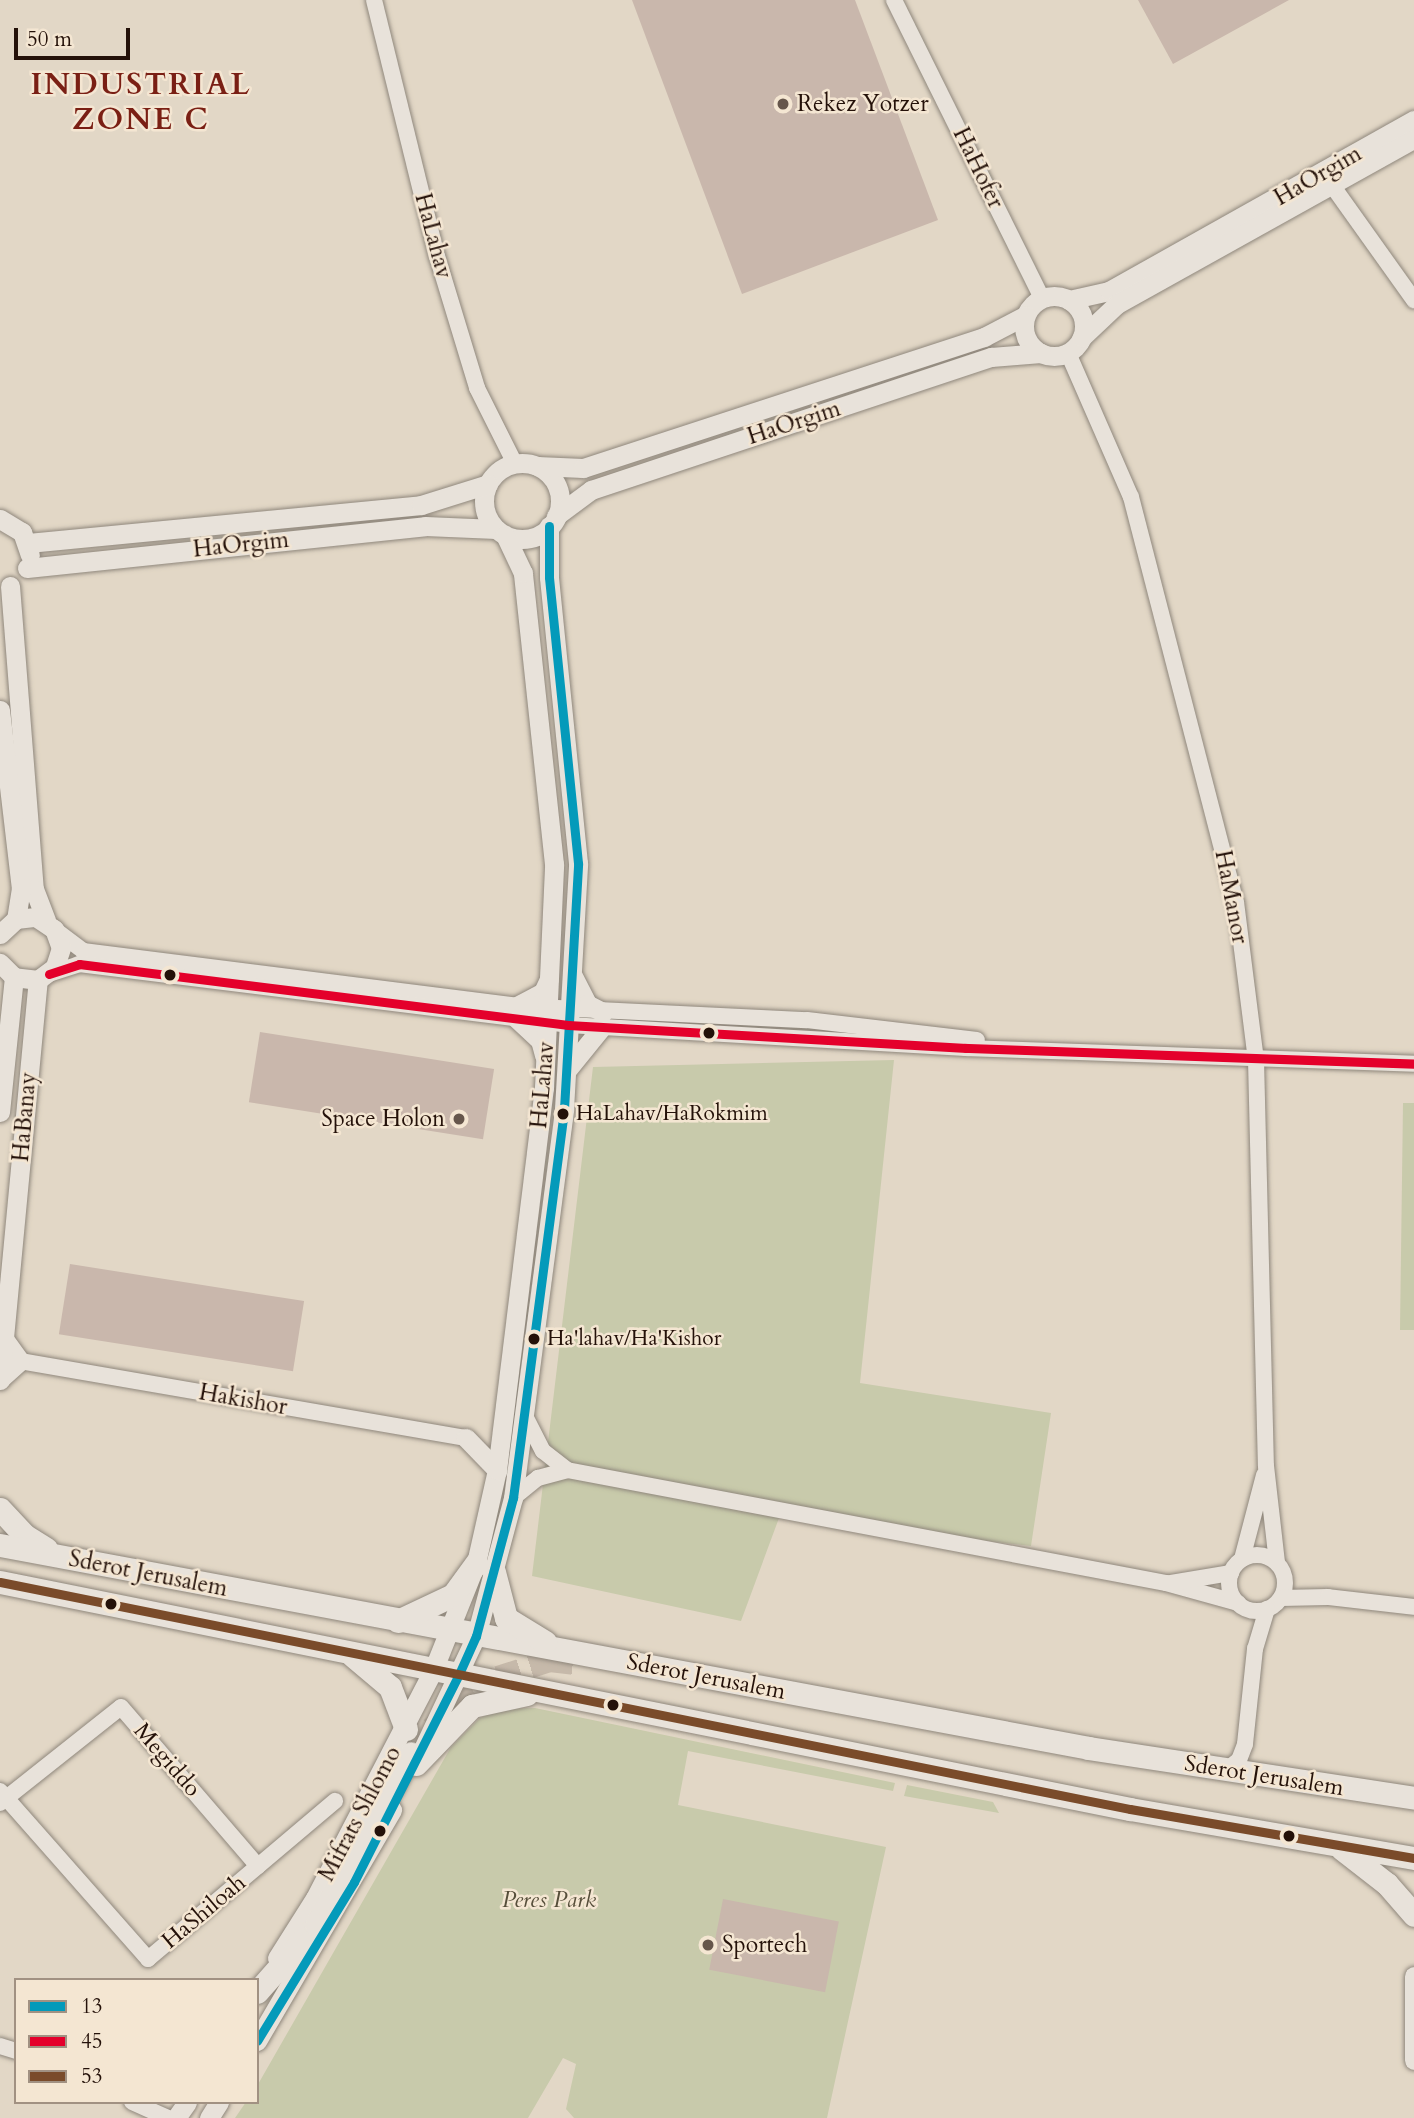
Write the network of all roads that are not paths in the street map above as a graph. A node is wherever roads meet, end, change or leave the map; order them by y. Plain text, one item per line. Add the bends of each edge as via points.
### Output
1 (374, 0) edge
2 (894, 0) edge
3 (1414, 120) edge
4 (1414, 139) edge
5 (1334, 188) junction
6 (1042, 298) junction
7 (1069, 300) junction
8 (1414, 300) edge
9 (1026, 314) junction
10 (1082, 337) junction
11 (1041, 353) junction
12 (1068, 353) junction
13 (515, 464) junction
14 (537, 466) junction
15 (488, 484) junction
16 (0, 519) edge
17 (553, 521) junction
18 (501, 532) junction
19 (28, 543) junction
20 (27, 568) junction
21 (5, 588) edge
22 (0, 710) edge
23 (16, 919) junction
24 (50, 925) junction
25 (0, 934) edge
26 (7, 970) edge
27 (573, 976) junction
28 (43, 977) junction
29 (550, 978) junction
30 (517, 1012) junction
31 (547, 1014) junction
32 (569, 1017) junction
33 (603, 1019) junction
34 (1256, 1060) junction
35 (546, 1064) junction
36 (1414, 1064) edge
37 (566, 1071) junction
38 (0, 1112) edge
39 (4, 1339) junction
40 (20, 1361) junction
41 (0, 1379) edge
42 (504, 1418) junction
43 (527, 1420) junction
44 (466, 1438) junction
45 (1266, 1466) junction
46 (497, 1470) junction
47 (567, 1470) junction
48 (513, 1498) junction
49 (0, 1508) edge
50 (0, 1545) edge
51 (61, 1558) junction
52 (1242, 1559) junction
53 (1277, 1563) junction
54 (485, 1568) junction
55 (1231, 1573) junction
56 (1285, 1580) junction
57 (0, 1582) edge
58 (1166, 1583) junction
59 (1328, 1597) junction
60 (1281, 1598) junction
61 (1241, 1606) junction
62 (1414, 1607) edge
63 (1267, 1609) junction
64 (397, 1621) junction
65 (450, 1631) junction
66 (476, 1636) junction
67 (324, 1644) junction
68 (1255, 1649) junction
69 (587, 1660) junction
70 (434, 1668) junction
71 (459, 1674) junction
72 (574, 1694) junction
73 (406, 1729) junction
74 (1245, 1744) junction
75 (413, 1758) junction
76 (1225, 1771) junction
77 (1278, 1780) junction
78 (2, 1797) edge
79 (1414, 1798) edge
80 (335, 1801) dead end
81 (1339, 1847) junction
82 (1414, 1858) edge
83 (258, 1866) junction
84 (1414, 1915) edge
85 (1414, 1976) edge
86 (259, 1987) edge
87 (259, 1988) edge
88 (259, 2038) edge
89 (1414, 2060) edge
90 (136, 2104) edge
91 (168, 2118) edge

1 - 13 street, HaLahav via 477,388
2 - 6 street, HaHofer
3 - 7 street, HaOrgim via 1109,291
4 - 5 street, HaOrgim
5 - 8 street
5 - 10 street, HaOrgim via 1116,304
6 - 7 street
6 - 9 street
7 - 10 street via 1082,316
9 - 11 street via 1026,337
9 - 14 street, HaOrgim via 984,337 583,468
10 - 12 street
11 - 12 street
11 - 17 street, HaOrgim via 992,357 591,490
12 - 34 street, HaManor via 1131,497 1155,585 1236,902
13 - 14 street
13 - 15 street
14 - 17 street via 557,487
15 - 18 street via 484,503
15 - 19 street, HaOrgim via 421,505
16 - 19 street via 13,524
17 - 18 street via 524,538
17 - 27 street, HaLahav via 549,577 578,863
18 - 20 street, HaOrgim via 425,526
18 - 29 street, HaLahav via 523,573 554,864
19 - 20 street
20 - 21 street
21 - 24 street via 34,888
22 - 23 street via 21,888
23 - 24 street
23 - 25 street
24 - 28 street, HaBanay via 61,947
24 - 30 street via 83,951
26 - 28 street
26 - 38 street, HaBanay
27 - 32 street, HaLahav
27 - 33 street via 587,1004
28 - 30 street via 79,964
28 - 39 street, HaBanay
29 - 30 street via 543,992
29 - 31 street, HaLahav
30 - 31 street
30 - 35 street via 540,1040
31 - 32 street
31 - 35 street, HaLahav
32 - 33 street
32 - 37 street, HaLahav
33 - 34 street via 807,1020 967,1037 1003,1046
33 - 37 street
34 - 36 street
34 - 45 street, HaManor
35 - 42 street, HaLahav
37 - 43 street, HaLahav
39 - 40 street
39 - 41 street, HaBanay
40 - 41 street
40 - 44 street, Hakishor
42 - 44 street via 482,1435
42 - 46 street, HaLahav
43 - 47 street via 543,1451
43 - 48 street, HaLahav
44 - 46 street
45 - 52 street, HaManor
45 - 53 street, HaManor
46 - 54 street, HaLahav
47 - 48 street via 538,1478
47 - 58 street
48 - 54 street, HaLahav
49 - 51 main road via 24,1535
50 - 51 main road, Sderot Jerusalem
51 - 64 main road, Sderot Jerusalem
52 - 53 street via 1260,1555
52 - 55 street
53 - 56 street
54 - 64 main road via 453,1595
54 - 65 street, HaLahav
54 - 66 street, HaLahav
54 - 69 main road via 506,1618
55 - 58 street
55 - 61 street via 1230,1589
56 - 59 street
56 - 60 street
57 - 67 main road, Sderot Jerusalem
58 - 61 street
59 - 60 street
59 - 62 street
60 - 63 street
61 - 63 street
61 - 68 street
63 - 68 street
64 - 65 main road, Sderot Jerusalem
65 - 66 main road, Sderot Jerusalem
65 - 70 street, Mifrats Shlomo
66 - 69 main road, Sderot Jerusalem
66 - 71 street, Mifrats Shlomo
67 - 70 main road, Sderot Jerusalem
67 - 73 main road via 376,1671 390,1687
68 - 74 street
69 - 76 main road, Sderot Jerusalem
70 - 71 main road, Sderot Jerusalem
70 - 73 street, Mifrats Shlomo
71 - 72 main road, Sderot Jerusalem
71 - 75 street, Mifrats Shlomo
72 - 75 main road via 490,1698 462,1715
72 - 81 main road, Sderot Jerusalem
73 - 86 street, Mifrats Shlomo via 315,1898
74 - 76 street via 1238,1760
74 - 77 street via 1255,1766
75 - 87 main road via 316,1925
75 - 88 street, Mifrats Shlomo via 354,1882
76 - 77 main road, Sderot Jerusalem
77 - 79 main road, Sderot Jerusalem
78 - 83 street, Megiddo via 121,1707
78 - 83 street, HaShiloah via 148,1959
80 - 83 street, HaShiloah
81 - 82 main road, Sderot Jerusalem
81 - 84 main road via 1387,1884
85 - 89 street
90 - 91 street

